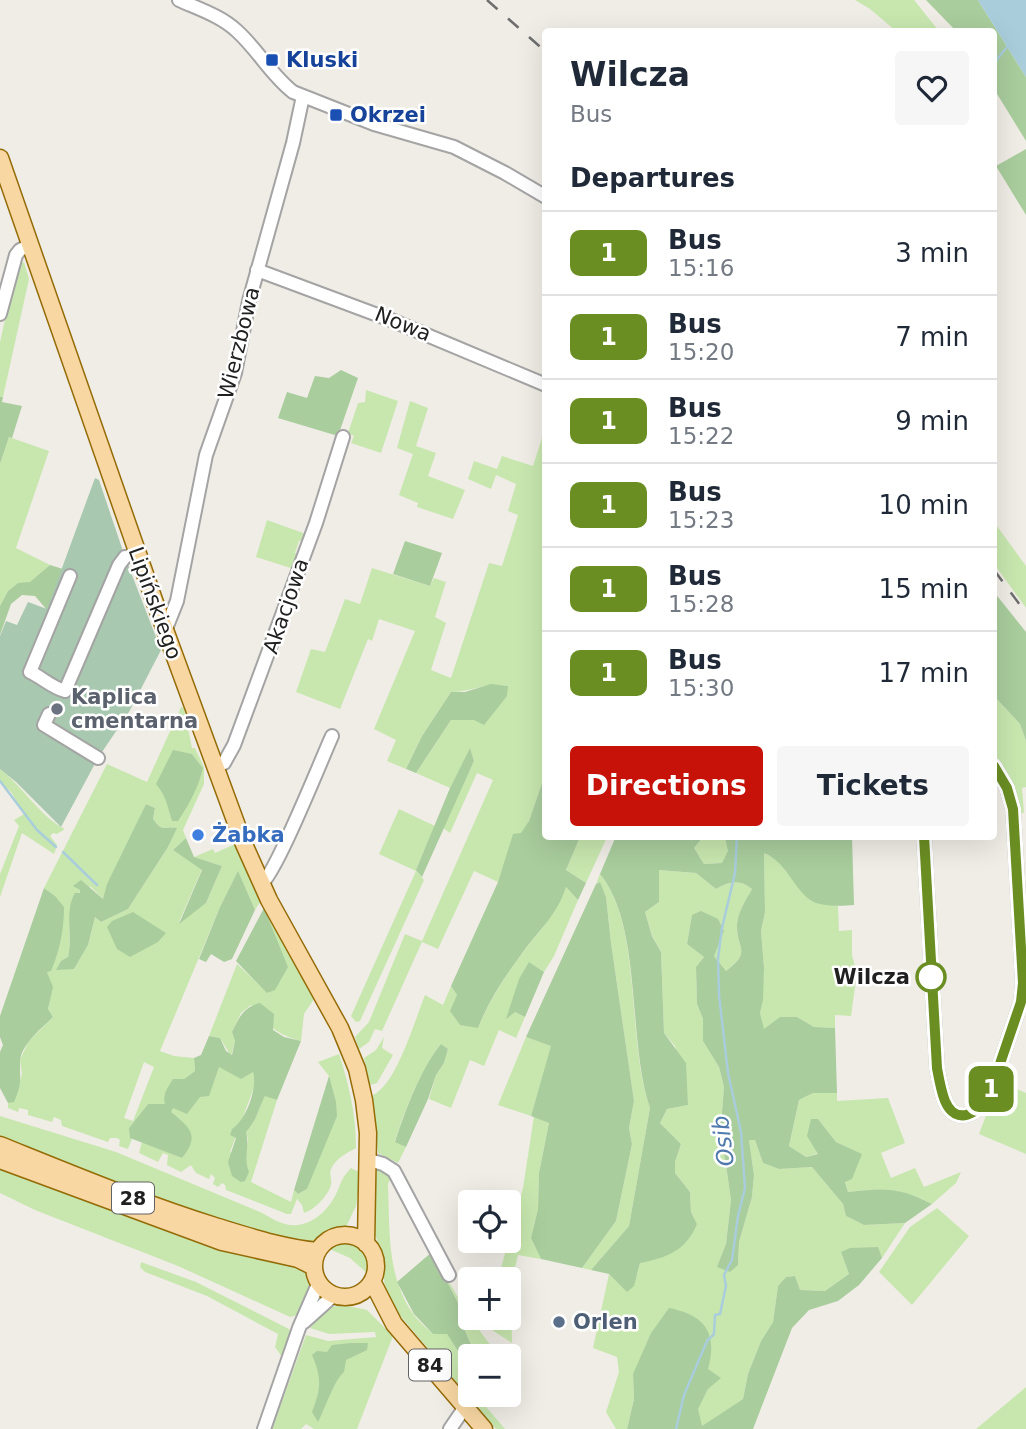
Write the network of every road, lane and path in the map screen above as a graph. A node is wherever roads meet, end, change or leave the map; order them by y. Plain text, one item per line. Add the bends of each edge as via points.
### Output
1 (179, 0) edge
2 (303, 96) junction
3 (0, 158) edge
4 (542, 195) edge
5 (30, 245) junction
6 (257, 270) junction
7 (0, 314) edge
8 (542, 383) edge
9 (343, 437) dead end
10 (125, 557) dead end
11 (70, 576) dead end
12 (165, 631) junction
13 (49, 714) dead end
14 (332, 736) dead end
15 (98, 758) dead end
16 (216, 767) junction
17 (997, 771) edge
18 (924, 840) edge
19 (261, 884) junction
20 (1025, 968) edge
21 (0, 1145) edge
22 (0, 1160) edge
23 (369, 1160) junction
24 (366, 1189) junction
25 (344, 1235) junction
26 (366, 1244) junction
27 (318, 1251) junction
28 (316, 1275) junction
29 (449, 1275) dead end
30 (372, 1281) junction
31 (357, 1294) junction
32 (334, 1295) junction
33 (301, 1324) junction
34 (394, 1324) junction
35 (458, 1398) edge
36 (466, 1407) joint
37 (264, 1429) edge
38 (450, 1429) edge
39 (484, 1429) edge

1 - 2 street via 230,25 283,84
2 - 4 street via 374,124 454,147
2 - 6 street, Wierzbowa
3 - 5 main road, Lipińskiego
5 - 7 street via 16,255
5 - 12 main road, Lipińskiego
6 - 8 street, Nowa
6 - 12 street, Wierzbowa via 235,373 206,455 181,582
9 - 16 street, Akacjowa via 234,745 224,763
10 - 11 street via 65,691 30,672
12 - 16 main road, Lipińskiego
13 - 15 street via 44,725
14 - 19 street
16 - 19 main road, Lipińskiego
17 - 20 street via 1013,809
18 - 20 street via 937,1068 945,1101 956,1113 974,1114 989,1096 1021,1002
19 - 23 main road, Lipińskiego via 349,1048 364,1100
21 - 27 main road, 28 via 183,1216
22 - 28 main road, 28 via 222,1242 298,1259
23 - 24 main road, Lipińskiego
23 - 29 street via 394,1171
24 - 25 main road, Lipińskiego
24 - 26 main road, Lipińskiego
25 - 26 main road
25 - 27 main road via 329,1240
26 - 30 main road via 375,1262
27 - 28 main road
28 - 32 main road, 28
28 - 33 street
30 - 31 main road
30 - 34 main road, 84
31 - 32 main road
31 - 34 main road, 84
32 - 33 street
33 - 37 street
34 - 35 main road, 84
36 - 38 street
36 - 39 main road, 84

